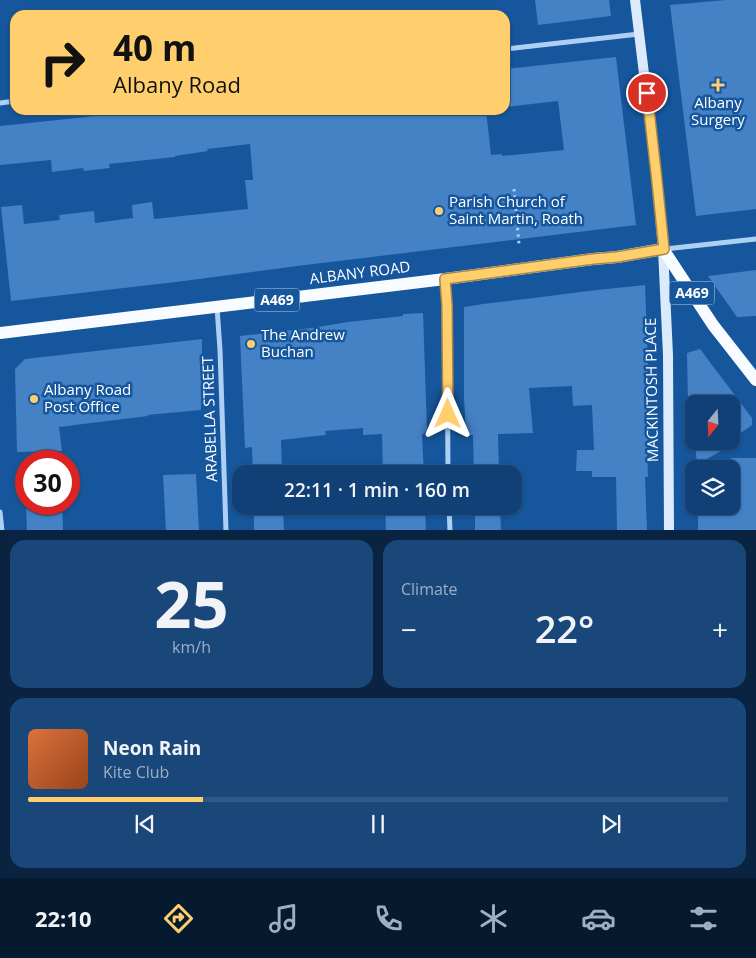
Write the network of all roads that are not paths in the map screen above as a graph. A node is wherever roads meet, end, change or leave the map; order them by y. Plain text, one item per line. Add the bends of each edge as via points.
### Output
1 (635, 0) edge
2 (639, 34) junction
3 (510, 47) edge
4 (756, 239) edge
5 (664, 249) junction
6 (445, 279) junction
7 (217, 307) junction
8 (0, 333) edge
9 (756, 380) edge
10 (448, 465) edge
11 (0, 512) edge
12 (449, 515) edge
13 (2, 530) edge
14 (226, 530) edge
15 (450, 530) edge
16 (670, 530) edge

1 - 2 street, MACKINTOSH PLACE
2 - 3 street
2 - 5 street, MACKINTOSH PLACE
4 - 5 street
5 - 6 main road, ALBANY ROAD / A469
5 - 9 main road, A469 via 713,325
5 - 16 street, MACKINTOSH PLACE
6 - 7 main road, ALBANY ROAD / A469
6 - 10 street
7 - 8 main road, ALBANY ROAD / A469
7 - 14 street, ARABELLA STREET
11 - 13 street
12 - 15 street

